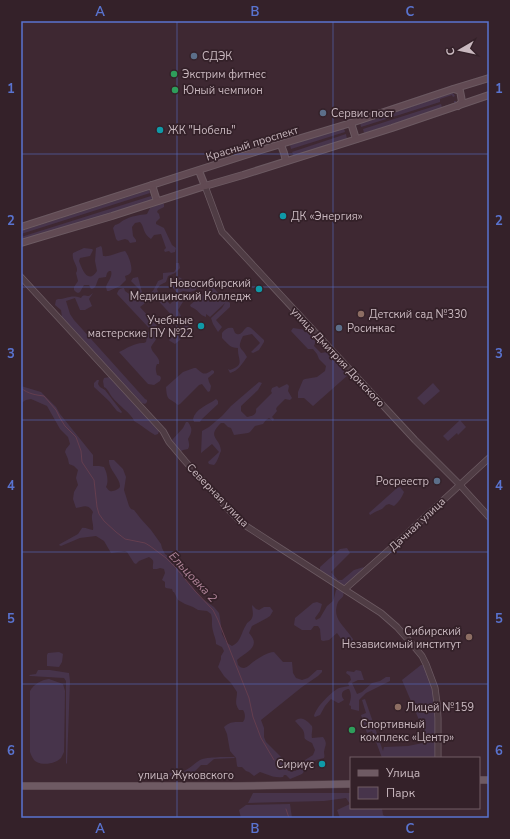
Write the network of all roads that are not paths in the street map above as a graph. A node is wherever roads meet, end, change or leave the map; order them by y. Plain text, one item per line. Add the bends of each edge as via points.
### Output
1 (489, 78) edge
2 (453, 89) junction
3 (489, 95) edge
4 (458, 106) junction
5 (351, 123) junction
6 (356, 139) junction
7 (281, 145) junction
8 (286, 161) junction
9 (198, 171) junction
10 (152, 186) junction
11 (205, 186) junction
12 (157, 202) junction
13 (21, 227) edge
14 (21, 243) edge
15 (21, 277) edge
16 (489, 458) edge
17 (460, 486) junction
18 (489, 517) edge
19 (345, 589) junction
20 (438, 757) edge
21 (350, 784) edge
22 (21, 786) edge

1 - 2 main road, Красный проспект
2 - 4 main road via 460,91 462,102
2 - 5 main road, Красный проспект
3 - 4 main road
4 - 6 main road
5 - 6 main road
5 - 7 main road, Красный проспект
6 - 8 main road
7 - 8 main road
7 - 9 main road, Красный проспект
8 - 11 main road
9 - 10 main road, Красный проспект
9 - 11 main road
10 - 12 main road
10 - 13 main road, Красный проспект
11 - 12 main road
11 - 17 street, улица Дмитрия Донского via 222,232
12 - 14 main road
15 - 19 street, Северная улица via 163,431 180,456 243,524
16 - 17 street, Дачная улица
17 - 18 street, улица Дмитрия Донского
17 - 19 street, Дачная улица
19 - 20 street, Северная улица via 381,613 422,656 435,688
21 - 22 main road, улица Жуковского

